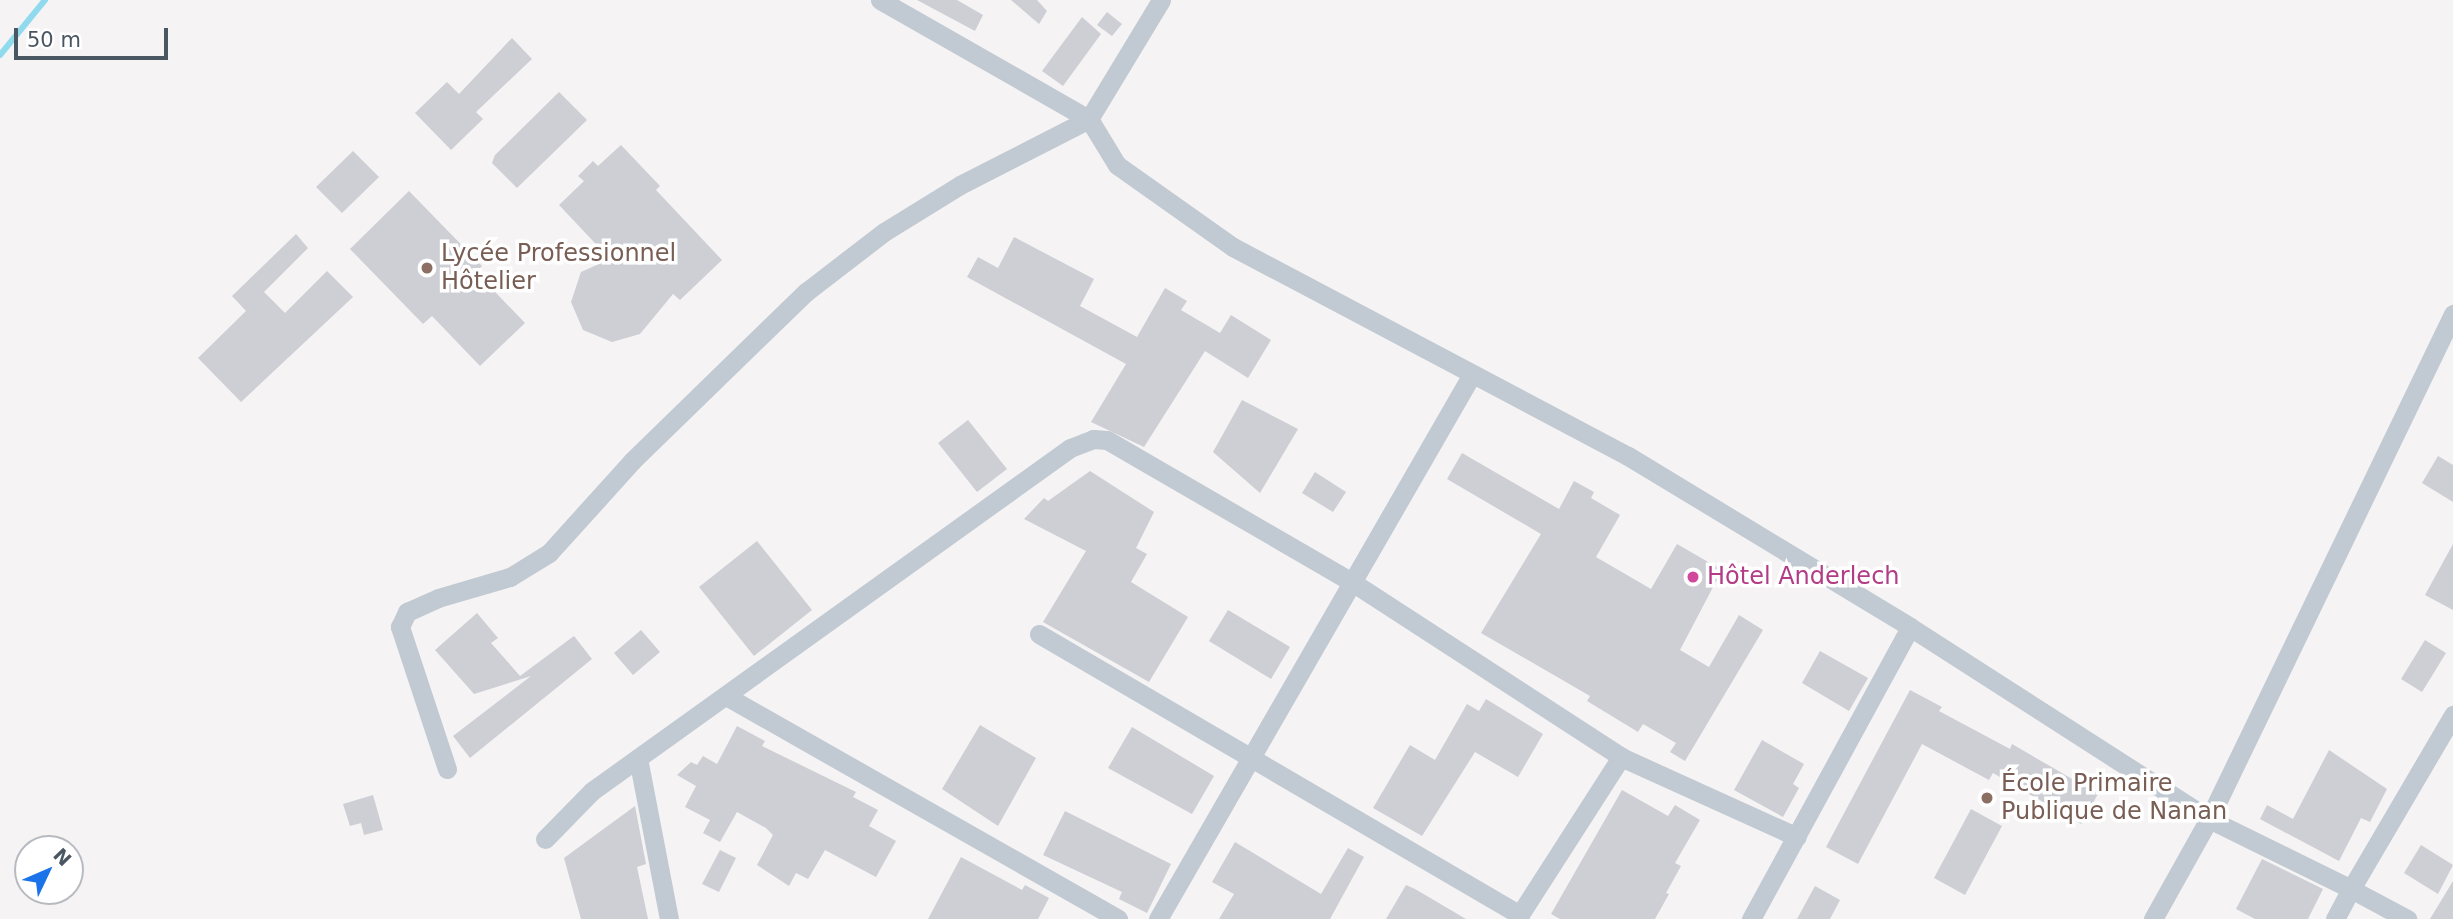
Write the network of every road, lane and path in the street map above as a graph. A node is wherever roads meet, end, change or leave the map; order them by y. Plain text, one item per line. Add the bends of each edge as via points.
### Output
1 (880, 0) edge
2 (1161, 0) edge
3 (1090, 119) junction
4 (2453, 314) edge
5 (1471, 376) junction
6 (1352, 582) junction
7 (1910, 627) junction
8 (1039, 634) dead end
9 (726, 696) junction
10 (2453, 715) edge
11 (1251, 757) junction
12 (1621, 757) junction
13 (638, 758) junction
14 (447, 769) dead end
15 (2209, 819) junction
16 (1797, 837) junction
17 (545, 839) dead end
18 (2351, 889) junction
19 (1519, 917) edge
20 (669, 919) edge
21 (1118, 919) edge
22 (1158, 919) edge
23 (1751, 919) edge
24 (2153, 919) edge
25 (2335, 919) edge
26 (2407, 919) edge

1 - 3 street
2 - 3 street
3 - 5 street via 1117,165 1233,247
3 - 14 street via 960,185 884,232 806,292 632,461 549,553 510,577 407,612 400,628
4 - 15 street
5 - 6 street
5 - 7 street via 1628,456
6 - 9 street via 1107,440 1093,439 1070,448
6 - 11 street
6 - 12 street
7 - 15 street
7 - 16 street
8 - 11 street
9 - 13 street
9 - 21 street
10 - 18 street
11 - 19 street
11 - 22 street
12 - 16 street
12 - 19 street
13 - 17 street via 592,791
13 - 20 street
15 - 18 street
15 - 24 street
16 - 23 street
18 - 25 street
18 - 26 street

